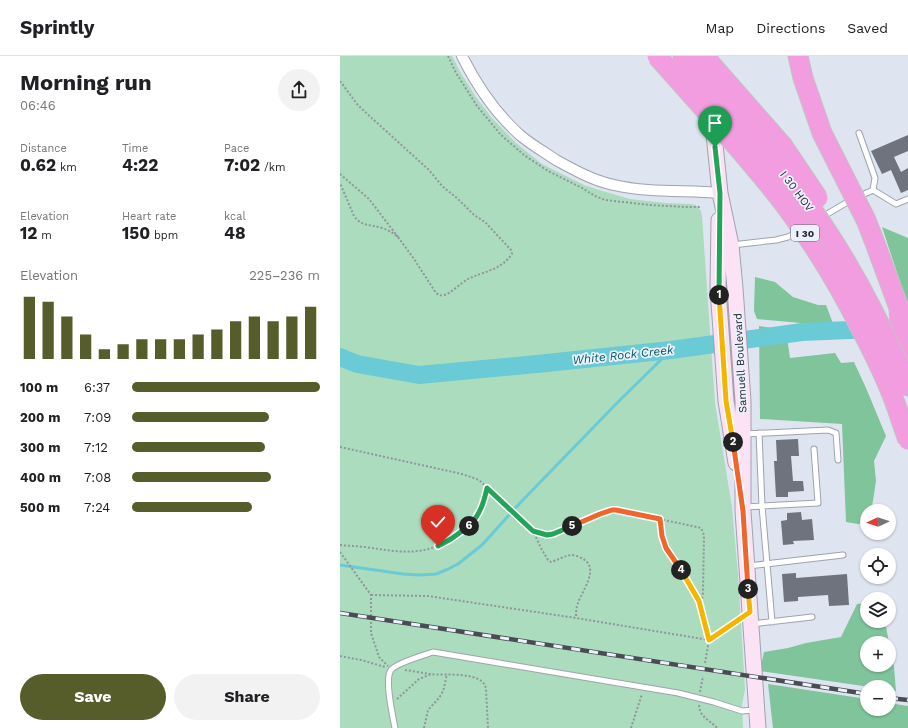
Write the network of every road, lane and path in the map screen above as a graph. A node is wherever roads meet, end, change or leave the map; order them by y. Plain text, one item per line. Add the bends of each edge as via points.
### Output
1 (462, 56) edge
2 (657, 56) edge
3 (682, 56) edge
4 (705, 56) edge
5 (798, 56) edge
6 (340, 81) edge
7 (859, 133) dead end
8 (340, 174) edge
9 (340, 182) edge
10 (873, 190) junction
11 (720, 193) junction
12 (908, 199) edge
13 (814, 222) dead end
14 (807, 226) dead end
15 (398, 237) junction
16 (731, 245) junction
17 (905, 352) edge
18 (908, 387) edge
19 (760, 433) junction
20 (743, 434) junction
21 (908, 440) edge
22 (340, 447) edge
23 (814, 449) dead end
24 (838, 460) dead end
25 (487, 488) junction
26 (762, 506) junction
27 (743, 509) junction
28 (660, 519) junction
29 (533, 531) junction
30 (340, 545) edge
31 (340, 552) edge
32 (843, 555) dead end
33 (767, 564) junction
34 (747, 566) junction
35 (371, 595) junction
36 (701, 610) junction
37 (576, 618) junction
38 (750, 618) junction
39 (812, 618) dead end
40 (772, 622) junction
41 (709, 640) junction
42 (340, 656) edge
43 (705, 663) dead end
44 (391, 669) junction
45 (431, 674) junction
46 (447, 674) junction
47 (703, 676) dead end
48 (644, 688) junction
49 (699, 698) junction
50 (391, 705) junction
51 (756, 710) junction
52 (395, 728) edge
53 (424, 728) edge
54 (488, 728) edge
55 (630, 728) edge
56 (717, 728) edge
57 (758, 728) edge

1 - 11 street via 486,97 504,119 522,136 567,166 613,185 636,189
2 - 21 highway, I 30, bridge via 757,170 810,240 832,274 872,351 894,399
3 - 18 highway, I 30 HOV, bridge via 771,157 823,226 868,301
4 - 11 main road, Samuell Boulevard
4 - 17 highway, I 30, bridge via 783,146 808,183 855,257
5 - 17 highway, bridge via 822,133 876,243 899,308
6 - 15 path via 364,111 429,170 442,186 485,222 512,254 494,270 469,279 443,296 436,293
7 - 10 lane via 875,178
8 - 15 path via 369,199
9 - 15 path via 357,220 367,226 383,228
10 - 12 lane via 896,204
10 - 13 lane
11 - 16 main road, Samuell Boulevard
11 - 27 main road, Samuell Boulevard via 718,289 726,401
14 - 16 lane via 788,237 776,240
16 - 20 main road, Samuell Boulevard via 743,400
19 - 20 lane
19 - 24 lane via 828,430 836,433
19 - 26 lane
20 - 27 main road, Samuell Boulevard
22 - 25 path via 471,477
23 - 26 lane via 818,503
25 - 29 path
25 - 30 path via 481,508 472,523 438,546 408,552
26 - 27 lane
26 - 33 lane
27 - 34 main road, Samuell Boulevard
28 - 29 path via 612,510 553,534
28 - 36 path via 666,548 688,581
28 - 36 path via 703,531
29 - 37 path via 540,548 551,562 573,555 589,563 590,575 578,602
31 - 35 path
32 - 33 lane
33 - 34 lane
33 - 40 lane
34 - 38 main road, Samuell Boulevard
35 - 37 path via 428,596
35 - 44 path via 371,632 379,657
36 - 41 path
37 - 41 path
38 - 40 lane
38 - 41 path
38 - 51 main road, Samuell Boulevard
39 - 40 lane
41 - 43 path
42 - 44 path
44 - 45 path
44 - 48 lane via 433,652
44 - 50 lane via 388,683
45 - 46 path
45 - 50 path via 419,679
46 - 53 path via 442,693 428,710
46 - 54 path via 474,677 483,682 486,690
47 - 49 path
48 - 49 lane
48 - 55 path
49 - 51 lane via 742,711
49 - 56 path via 699,710
50 - 52 lane
51 - 57 main road, Samuell Boulevard

